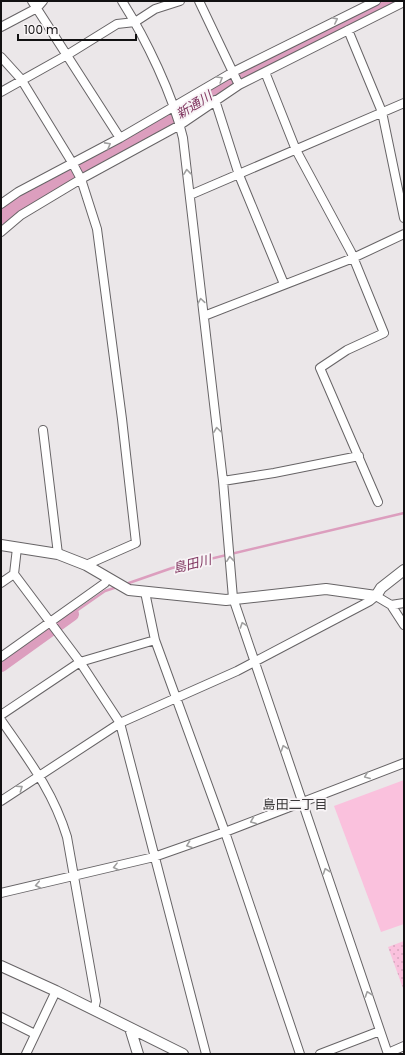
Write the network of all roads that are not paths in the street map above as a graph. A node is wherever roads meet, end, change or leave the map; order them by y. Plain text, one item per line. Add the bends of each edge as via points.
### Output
1 (43, 1) edge
2 (122, 1) edge
3 (180, 1) edge
4 (199, 1) edge
5 (376, 1) edge
6 (404, 2) edge
7 (34, 4) edge
8 (135, 22) junction
9 (1, 27) edge
10 (348, 30) junction
11 (67, 55) junction
12 (1, 57) edge
13 (233, 72) junction
14 (265, 72) junction
15 (21, 79) junction
16 (240, 85) junction
17 (1, 92) edge
18 (215, 100) junction
19 (404, 102) edge
20 (174, 106) junction
21 (382, 112) junction
22 (180, 124) junction
23 (120, 138) junction
24 (296, 150) junction
25 (74, 165) junction
26 (239, 175) junction
27 (80, 177) junction
28 (190, 195) junction
29 (1, 204) edge
30 (404, 218) edge
31 (1, 232) edge
32 (404, 234) edge
33 (353, 258) junction
34 (284, 284) junction
35 (204, 316) junction
36 (43, 430) dead end
37 (359, 456) junction
38 (223, 481) junction
39 (378, 502) dead end
40 (1, 546) edge
41 (17, 548) junction
42 (58, 554) junction
43 (86, 565) junction
44 (404, 570) edge
45 (14, 574) junction
46 (107, 577) junction
47 (1, 583) edge
48 (145, 592) junction
49 (376, 596) junction
50 (234, 598) junction
51 (404, 603) edge
52 (391, 605) junction
53 (50, 623) junction
54 (404, 625) edge
55 (156, 640) junction
56 (1, 657) edge
57 (80, 662) junction
58 (255, 662) junction
59 (177, 698) junction
60 (1, 715) edge
61 (1, 720) edge
62 (120, 723) junction
63 (404, 763) edge
64 (40, 776) junction
65 (1, 801) edge
66 (302, 801) junction
67 (225, 832) junction
68 (154, 857) junction
69 (74, 877) junction
70 (1, 893) edge
71 (1, 966) edge
72 (56, 991) junction
73 (94, 1010) junction
74 (1, 1018) edge
75 (130, 1028) junction
76 (380, 1031) junction
77 (35, 1034) junction
78 (404, 1046) edge
79 (388, 1053) edge
80 (26, 1054) edge
81 (138, 1054) edge
82 (183, 1054) edge
83 (206, 1054) edge
84 (300, 1054) edge
85 (320, 1054) edge

1 - 7 street
2 - 8 street
3 - 8 street via 155,9
4 - 13 street
13 -> 5 street
6 - 10 street
7 - 9 street
7 - 11 street
8 - 11 street via 117,24
8 - 20 street
10 - 14 street
10 - 21 street
11 - 15 street
11 - 23 street
12 - 15 street
13 - 16 street
20 -> 13 street
14 - 16 street
14 - 24 street
15 - 17 street
15 - 25 street
16 - 18 street
18 - 22 street
18 - 26 street
19 - 21 street
20 - 22 street
20 - 23 street
21 - 24 street
21 - 30 street
22 - 27 street
28 -> 22 street
25 -> 23 street
24 - 26 street
24 - 33 street
25 - 27 street
25 - 29 street via 18,192
26 - 28 street
26 - 34 street
27 - 31 street via 21,215
27 - 43 street via 100,239 136,543
35 -> 28 street
32 - 33 street
33 - 34 street
33 - 37 street via 384,333 347,350 320,368
34 - 35 street
38 -> 35 street
36 - 42 street
37 - 38 street
37 - 39 street
50 -> 38 street
40 - 41 street
41 - 42 street
41 - 45 street
42 - 43 street
43 - 46 street
44 - 49 street via 381,588
45 - 47 street
45 - 53 street
46 - 48 street via 129,590
46 - 53 street via 105,583
48 - 50 street via 226,600
48 - 55 street
49 - 50 street via 326,589
49 - 52 street
49 - 58 street
58 -> 50 street
51 - 52 street
52 - 54 street
53 - 56 street
53 - 57 street
55 - 57 street
55 - 59 street
57 - 60 street
57 - 62 street
58 - 59 street
66 -> 58 street
59 - 62 street
59 - 67 street
61 - 64 street
62 - 64 street
62 - 68 street
63 -> 66 street
65 -> 64 street
64 - 69 street via 59,812 67,837
66 -> 67 street
76 -> 66 street
67 -> 68 street
67 - 84 street
68 -> 69 street
68 - 83 street
69 -> 70 street
69 - 73 street via 96,1001
71 - 72 street
72 - 73 street
72 - 77 street
73 - 75 street
74 - 77 street
75 - 81 street
75 - 82 street
76 - 79 street
76 - 85 street
77 - 80 street
78 - 79 street

